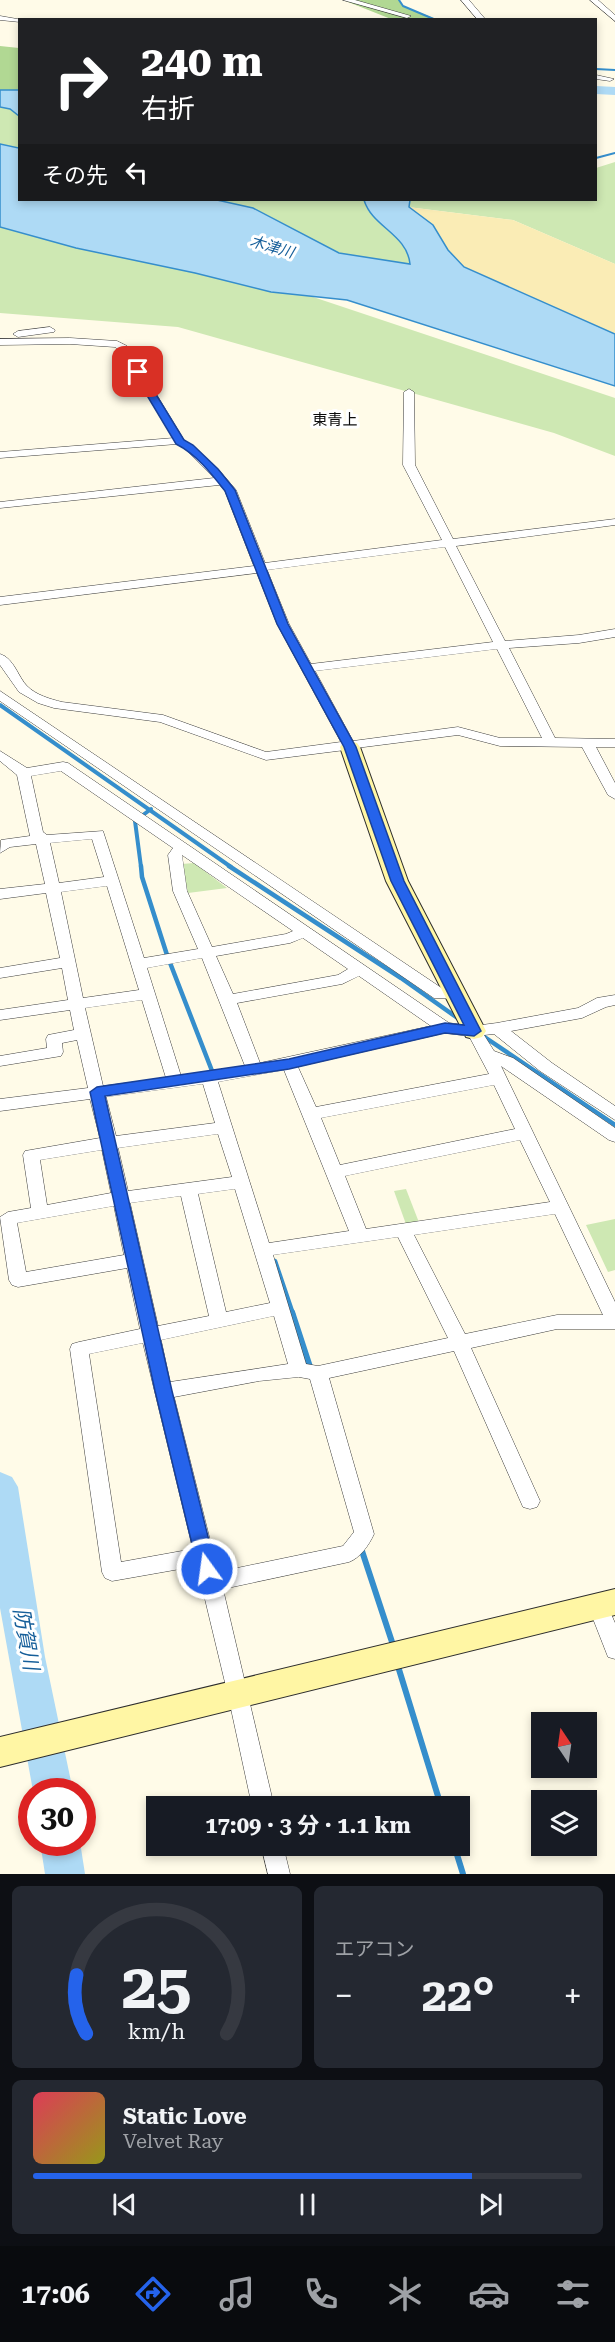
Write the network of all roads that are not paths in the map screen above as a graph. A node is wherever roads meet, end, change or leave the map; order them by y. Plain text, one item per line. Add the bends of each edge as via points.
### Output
1 (347, 0) edge
2 (375, 0) edge
3 (465, 0) edge
4 (594, 0) edge
5 (397, 3) dead end
6 (407, 16) junction
7 (0, 18) edge
8 (412, 18) edge
9 (481, 18) edge
10 (615, 19) edge
11 (18, 20) edge
12 (597, 76) edge
13 (612, 80) edge
14 (50, 330) dead end
15 (0, 335) edge
16 (0, 342) edge
17 (409, 392) dead end
18 (179, 441) junction
19 (0, 455) edge
20 (222, 480) junction
21 (0, 505) edge
22 (615, 522) edge
23 (449, 543) junction
24 (260, 568) junction
25 (0, 601) edge
26 (615, 633) edge
27 (502, 645) junction
28 (0, 658) edge
29 (306, 668) junction
30 (0, 695) edge
31 (550, 741) junction
32 (588, 742) junction
33 (615, 743) edge
34 (350, 747) junction
35 (0, 755) edge
36 (96, 760) junction
37 (63, 766) junction
38 (24, 773) junction
39 (615, 795) edge
40 (43, 839) junction
41 (181, 846) junction
42 (0, 849) edge
43 (112, 881) junction
44 (53, 888) junction
45 (0, 894) edge
46 (304, 931) junction
47 (207, 952) junction
48 (68, 962) junction
49 (140, 964) junction
50 (360, 969) junction
51 (0, 973) edge
52 (148, 994) junction
53 (455, 995) junction
54 (228, 1000) junction
55 (615, 1000) edge
56 (77, 1004) junction
57 (0, 1015) edge
58 (445, 1028) junction
59 (497, 1028) junction
60 (474, 1031) junction
61 (83, 1034) junction
62 (488, 1055) junction
63 (0, 1061) edge
64 (289, 1064) junction
65 (255, 1070) junction
66 (215, 1077) junction
67 (499, 1078) junction
68 (175, 1082) junction
69 (97, 1092) junction
70 (0, 1105) edge
71 (311, 1114) junction
72 (615, 1114) edge
73 (225, 1126) junction
74 (525, 1133) junction
75 (615, 1136) edge
76 (109, 1143) junction
77 (334, 1172) junction
78 (242, 1182) junction
79 (188, 1189) junction
80 (121, 1198) junction
81 (561, 1207) junction
82 (40, 1212) junction
83 (403, 1230) junction
84 (360, 1236) junction
85 (264, 1250) junction
86 (134, 1260) junction
87 (281, 1308) junction
88 (219, 1320) junction
89 (615, 1322) edge
90 (151, 1334) junction
91 (459, 1341) junction
92 (308, 1372) junction
93 (164, 1391) junction
94 (530, 1501) dead end
95 (204, 1556) junction
96 (210, 1583) junction
97 (607, 1604) edge
98 (615, 1650) edge
99 (239, 1695) junction
100 (13, 1749) edge
101 (261, 1796) edge
102 (275, 1856) edge
103 (279, 1874) edge

1 - 6 street
2 - 6 street
3 - 9 street
4 - 10 street
5 - 6 street
6 - 8 street
7 - 11 street
12 - 13 street
14 - 15 street
16 - 18 street via 117,344
17 - 23 street via 410,465
18 - 19 street
18 - 20 street
20 - 21 street
20 - 24 street via 230,490
22 - 23 street
23 - 24 street
23 - 27 street
24 - 25 street
24 - 29 street
26 - 27 street
27 - 29 street
27 - 31 street
28 - 34 street via 26,692 48,702 162,719 266,756
29 - 34 street
30 - 36 street
31 - 32 street
31 - 34 street via 500,742 458,731
32 - 33 street
32 - 39 street
34 - 53 street via 397,881
35 - 38 street
36 - 37 street
36 - 53 street via 439,994
37 - 38 street
37 - 41 street
38 - 40 street via 36,834
40 - 42 street via 6,843
40 - 43 street via 98,834
40 - 44 street
41 - 46 street
41 - 47 street via 175,855 180,891
43 - 44 street
43 - 49 street
44 - 45 street
44 - 48 street
46 - 47 street via 290,938
46 - 50 street
47 - 49 street
47 - 54 street
48 - 51 street
48 - 56 street
49 - 52 street
50 - 54 street via 342,979
50 - 58 street
52 - 56 street
52 - 68 street
53 - 60 street
54 - 65 street
55 - 59 street via 582,1013
56 - 57 street
56 - 61 street
58 - 60 street
58 - 64 street
59 - 60 street
59 - 72 street
60 - 62 street
61 - 63 street via 54,1038 55,1052
61 - 69 street
62 - 67 street
62 - 75 street via 507,1062
64 - 65 street
64 - 71 street
65 - 66 street
66 - 68 street
66 - 73 street
67 - 71 street
67 - 74 street
68 - 69 street
69 - 70 street
69 - 76 street
71 - 77 street
73 - 76 street
73 - 78 street
74 - 77 street
74 - 81 street
76 - 80 street
76 - 82 street via 32,1155
77 - 84 street
78 - 79 street
78 - 85 street
79 - 80 street
79 - 88 street
80 - 82 street
80 - 86 street
81 - 83 street
81 - 89 street
82 - 86 street via 8,1218 18,1280
83 - 84 street
83 - 91 street
84 - 85 street
85 - 87 street
86 - 90 street
87 - 88 street
87 - 92 street
88 - 90 street
89 - 91 street via 558,1322
90 - 93 street
90 - 95 street via 79,1349 112,1572
91 - 92 street
91 - 94 street
92 - 93 street via 259,1374
92 - 96 street via 364,1534 349,1553
93 - 95 street
95 - 96 street
96 - 99 street
97 - 98 street
97 - 99 street
99 - 100 street
99 - 101 street
102 - 103 street

